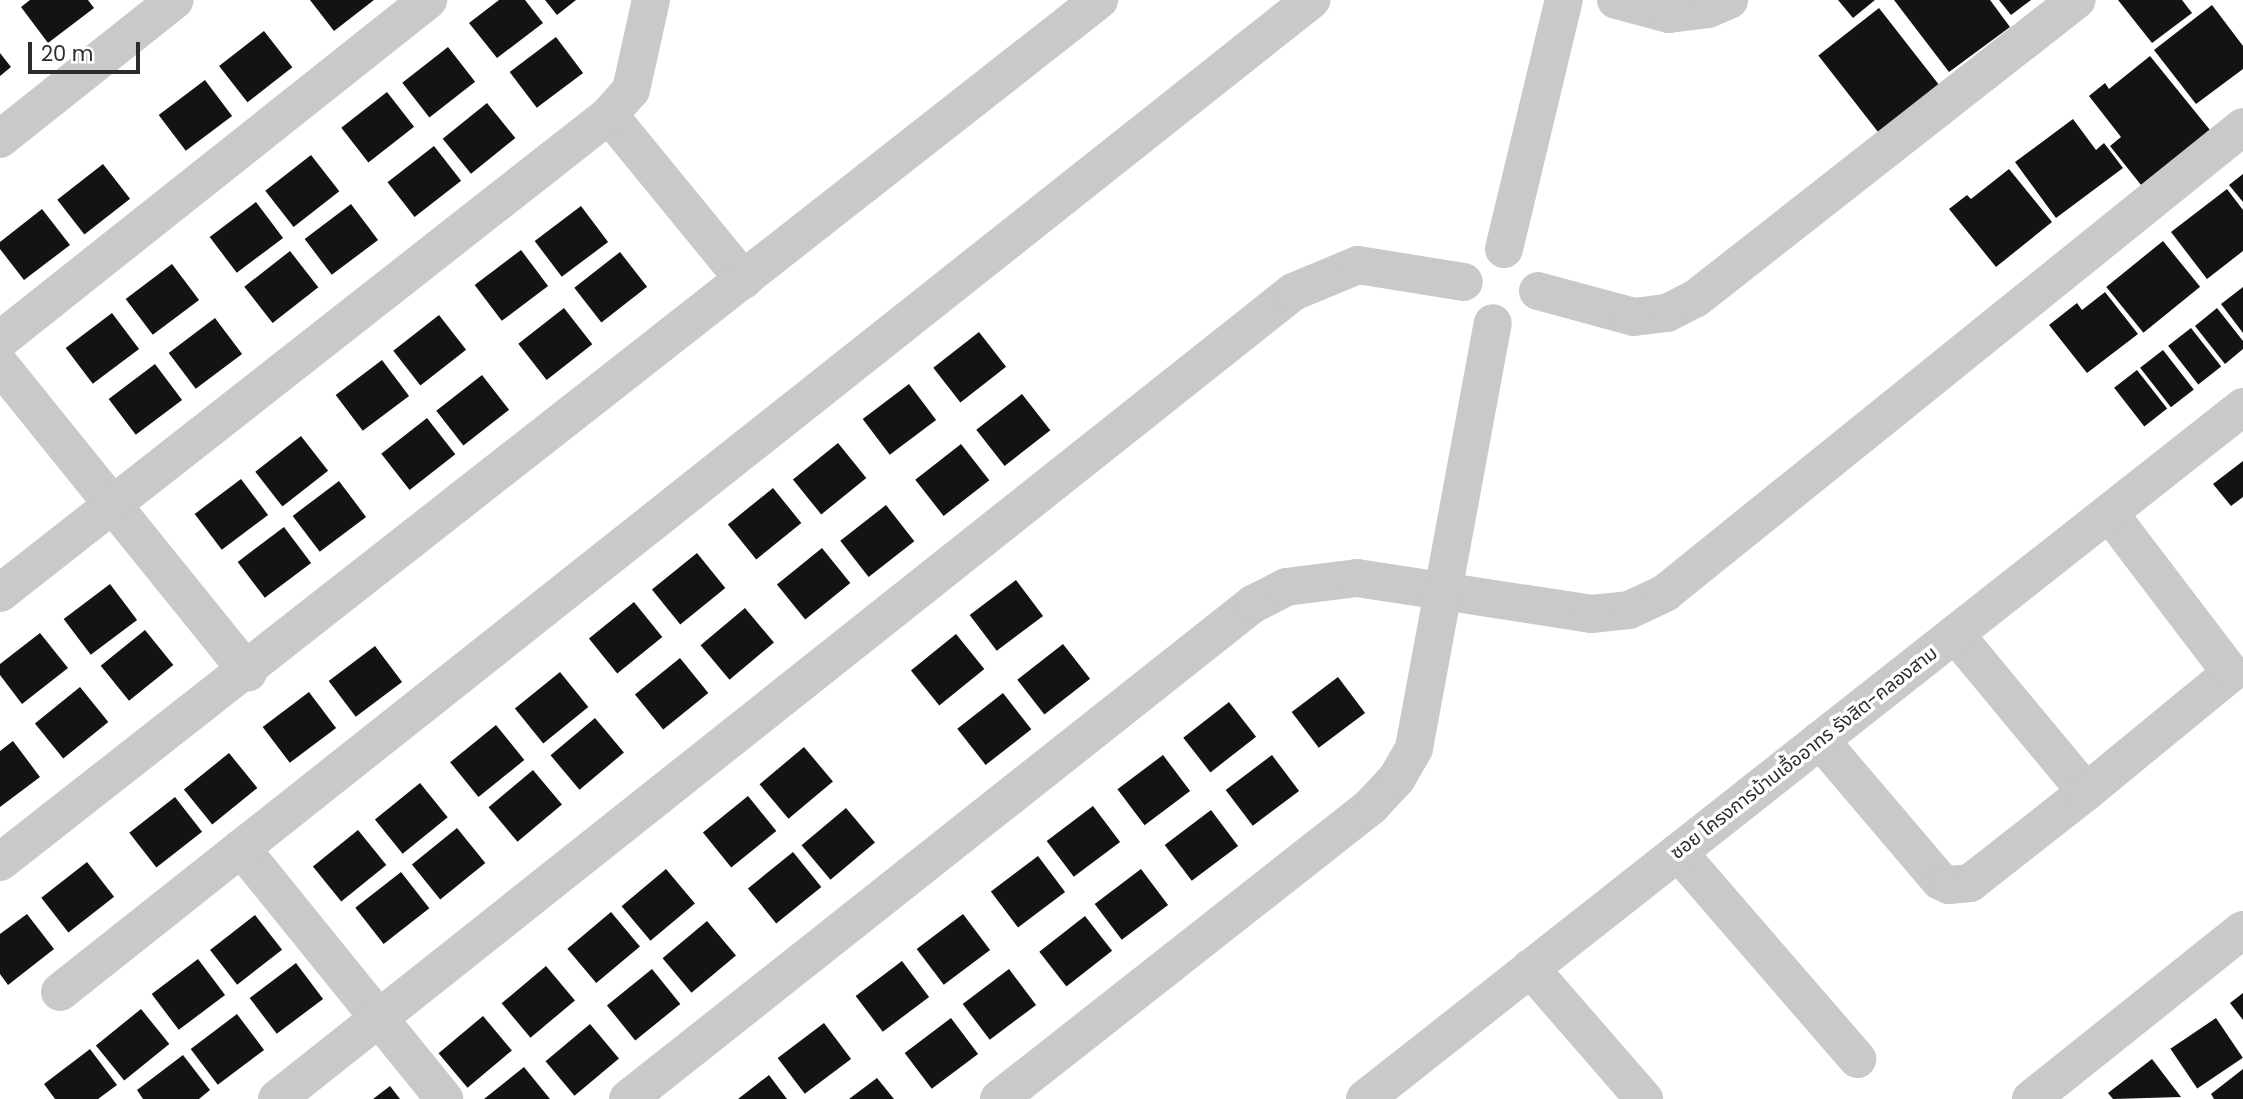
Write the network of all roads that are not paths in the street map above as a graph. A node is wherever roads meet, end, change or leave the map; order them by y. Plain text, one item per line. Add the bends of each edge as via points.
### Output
1 (175, 0) edge
2 (428, 0) edge
3 (651, 0) edge
4 (1099, 0) edge
5 (1311, 0) edge
6 (1563, 0) edge
7 (1616, 0) edge
8 (1730, 0) edge
9 (2077, 0) edge
10 (609, 115) junction
11 (2243, 127) edge
12 (0, 139) edge
13 (1504, 249) junction
14 (744, 280) junction
15 (1464, 282) junction
16 (1538, 291) junction
17 (1493, 323) junction
18 (0, 340) edge
19 (0, 365) edge
20 (2243, 407) edge
21 (113, 505) junction
22 (2109, 513) junction
23 (1443, 592) junction
24 (0, 593) edge
25 (1955, 634) junction
26 (248, 672) junction
27 (1820, 740) junction
28 (2087, 792) junction
29 (242, 848) junction
30 (1678, 852) junction
31 (0, 862) edge
32 (2243, 930) edge
33 (1530, 968) junction
34 (60, 992) dead end
35 (379, 1018) junction
36 (1857, 1059) dead end
37 (1409, 1086) edge
38 (277, 1099) edge
39 (444, 1099) edge
40 (628, 1099) edge
41 (999, 1099) edge
42 (1364, 1099) edge
43 (1644, 1099) edge
44 (2031, 1099) edge

1 - 12 street
2 - 18 street
3 - 10 street via 631,90
4 - 14 street
5 - 29 street
6 - 13 street
7 - 8 street via 1669,14 1708,9
9 - 16 street via 1695,299 1667,313 1634,317
10 - 14 street
10 - 21 street
11 - 23 street via 1665,593 1629,610 1591,614
13 - 15 street via 1477,258
13 - 16 street via 1527,260 1535,270
14 - 26 street
15 - 17 street via 1472,310
15 - 35 street via 1358,265 1293,292
16 - 17 street via 1524,315
17 - 23 street
19 - 21 street
20 - 22 street, ซอย โครงการบ้านเอื้ออาทร รังสิต-คลองสาม
21 - 24 street
21 - 26 street
22 - 25 street, ซอย โครงการบ้านเอื้ออาทร รังสิต-คลองสาม
22 - 28 street via 2231,673
23 - 40 street via 1357,578 1321,579 1286,587 1253,604
23 - 41 street via 1415,748 1397,778 1371,806
25 - 27 street, ซอย โครงการบ้านเอื้ออาทร รังสิต-คลองสาม
25 - 28 street
26 - 31 street
27 - 28 street via 1940,881 1949,885 1970,883
27 - 30 street, ซอย โครงการบ้านเอื้ออาทร รังสิต-คลองสาม
29 - 34 street
29 - 35 street
30 - 33 street, ซอย โครงการบ้านเอื้ออาทร รังสิต-คลองสาม
30 - 36 street
32 - 44 street
33 - 37 street, ซอย โครงการบ้านเอื้ออาทร รังสิต-คลองสาม
33 - 43 street
35 - 38 street
35 - 39 street
37 - 42 street, ซอย โครงการบ้านเอื้ออาทร รังสิต-คลองสาม

